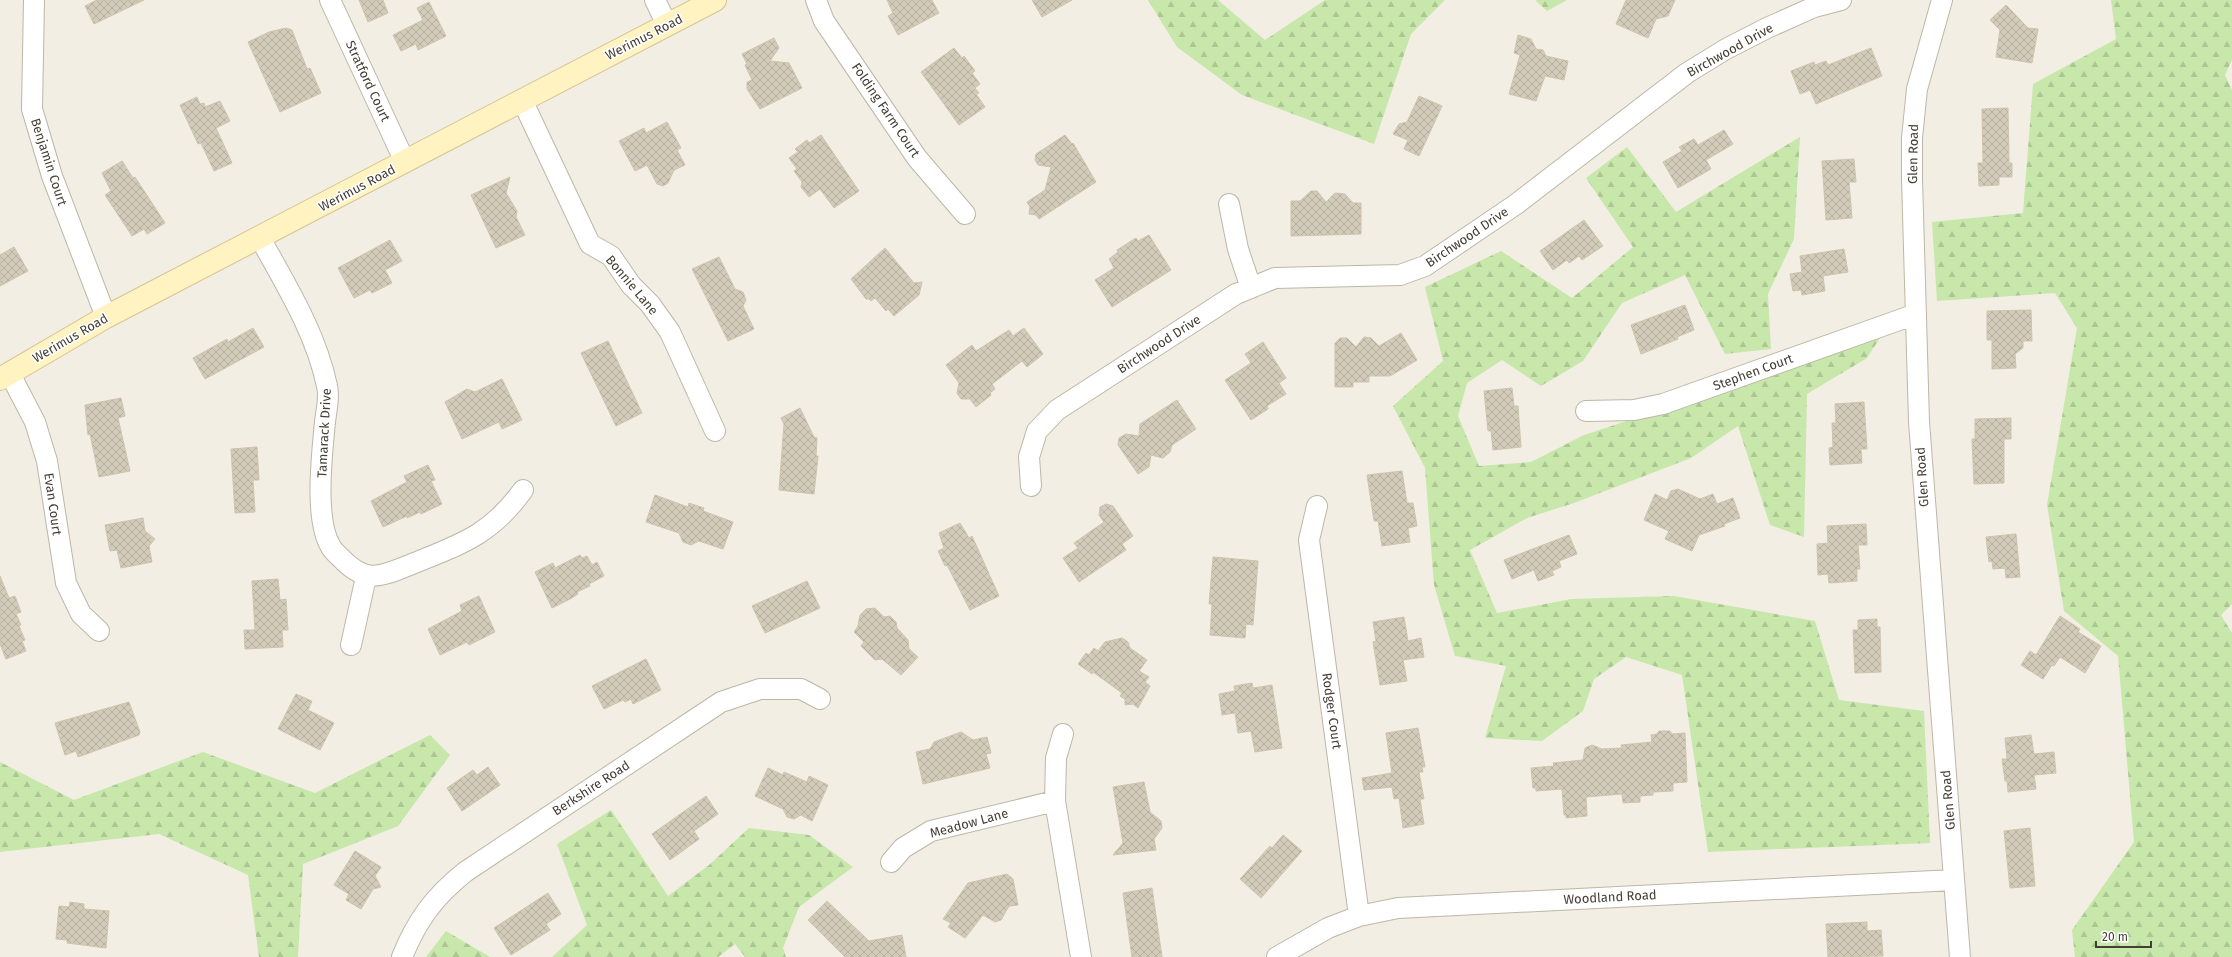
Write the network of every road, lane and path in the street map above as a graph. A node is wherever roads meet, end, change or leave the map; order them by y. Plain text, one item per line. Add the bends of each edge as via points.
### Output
1 (34, 0) edge
2 (330, 0) edge
3 (655, 0) edge
4 (715, 0) edge
5 (816, 0) edge
6 (1841, 0) edge
7 (1942, 0) edge
8 (667, 25) junction
9 (522, 100) junction
10 (405, 162) junction
11 (1229, 204) dead end
12 (965, 214) dead end
13 (260, 238) junction
14 (1251, 288) junction
15 (1916, 314) junction
16 (106, 317) junction
17 (5, 376) edge
18 (1586, 410) dead end
19 (715, 431) dead end
20 (1031, 486) dead end
21 (522, 490) dead end
22 (1317, 506) dead end
23 (366, 577) junction
24 (99, 631) dead end
25 (351, 645) dead end
26 (820, 699) dead end
27 (1063, 734) dead end
28 (1055, 801) junction
29 (891, 862) dead end
30 (1954, 880) junction
31 (1359, 916) junction
32 (402, 957) edge
33 (1081, 957) edge
34 (1277, 957) edge
35 (1960, 957) edge

1 - 16 street, Benjamin Court via 32,109 52,176
2 - 10 street, Stratford Court
3 - 8 street
4 - 8 main road, Werimus Road
5 - 12 street, Folding Farm Court via 824,21 917,158
6 - 14 street, Birchwood Drive via 1814,7 1767,28 1687,73 1515,205 1425,266 1400,274 1275,278
7 - 15 street, Glen Road via 1917,89 1912,138
8 - 9 main road, Werimus Road
9 - 10 main road, Werimus Road
9 - 19 street, Bonnie Lane via 590,244 611,256 670,332
10 - 13 main road, Werimus Road
11 - 14 street via 1238,250
13 - 16 main road, Werimus Road
13 - 23 street, Tamarack Drive via 311,332 328,388 323,442 323,526 331,548 348,566
14 - 20 street, Birchwood Drive via 1236,294 1057,410 1037,431 1029,457
15 - 18 street, Stephen Court via 1663,404 1634,410
15 - 30 street, Glen Road via 1924,501
16 - 17 main road, Werimus Road
17 - 24 street, Evan Court via 35,422 47,461 66,583 81,614
21 - 23 street via 509,510 489,528 459,545 389,573
22 - 31 street, Rodger Court via 1309,540
23 - 25 street
26 - 32 street, Berkshire Road via 801,689 760,689 721,702 465,872 445,888 428,907 413,931
27 - 28 street via 1056,758
28 - 29 street, Meadow Lane via 931,831 903,848
28 - 33 street
30 - 31 street, Woodland Road via 1406,908
30 - 35 street, Glen Road
31 - 34 street, Woodland Road via 1328,928

